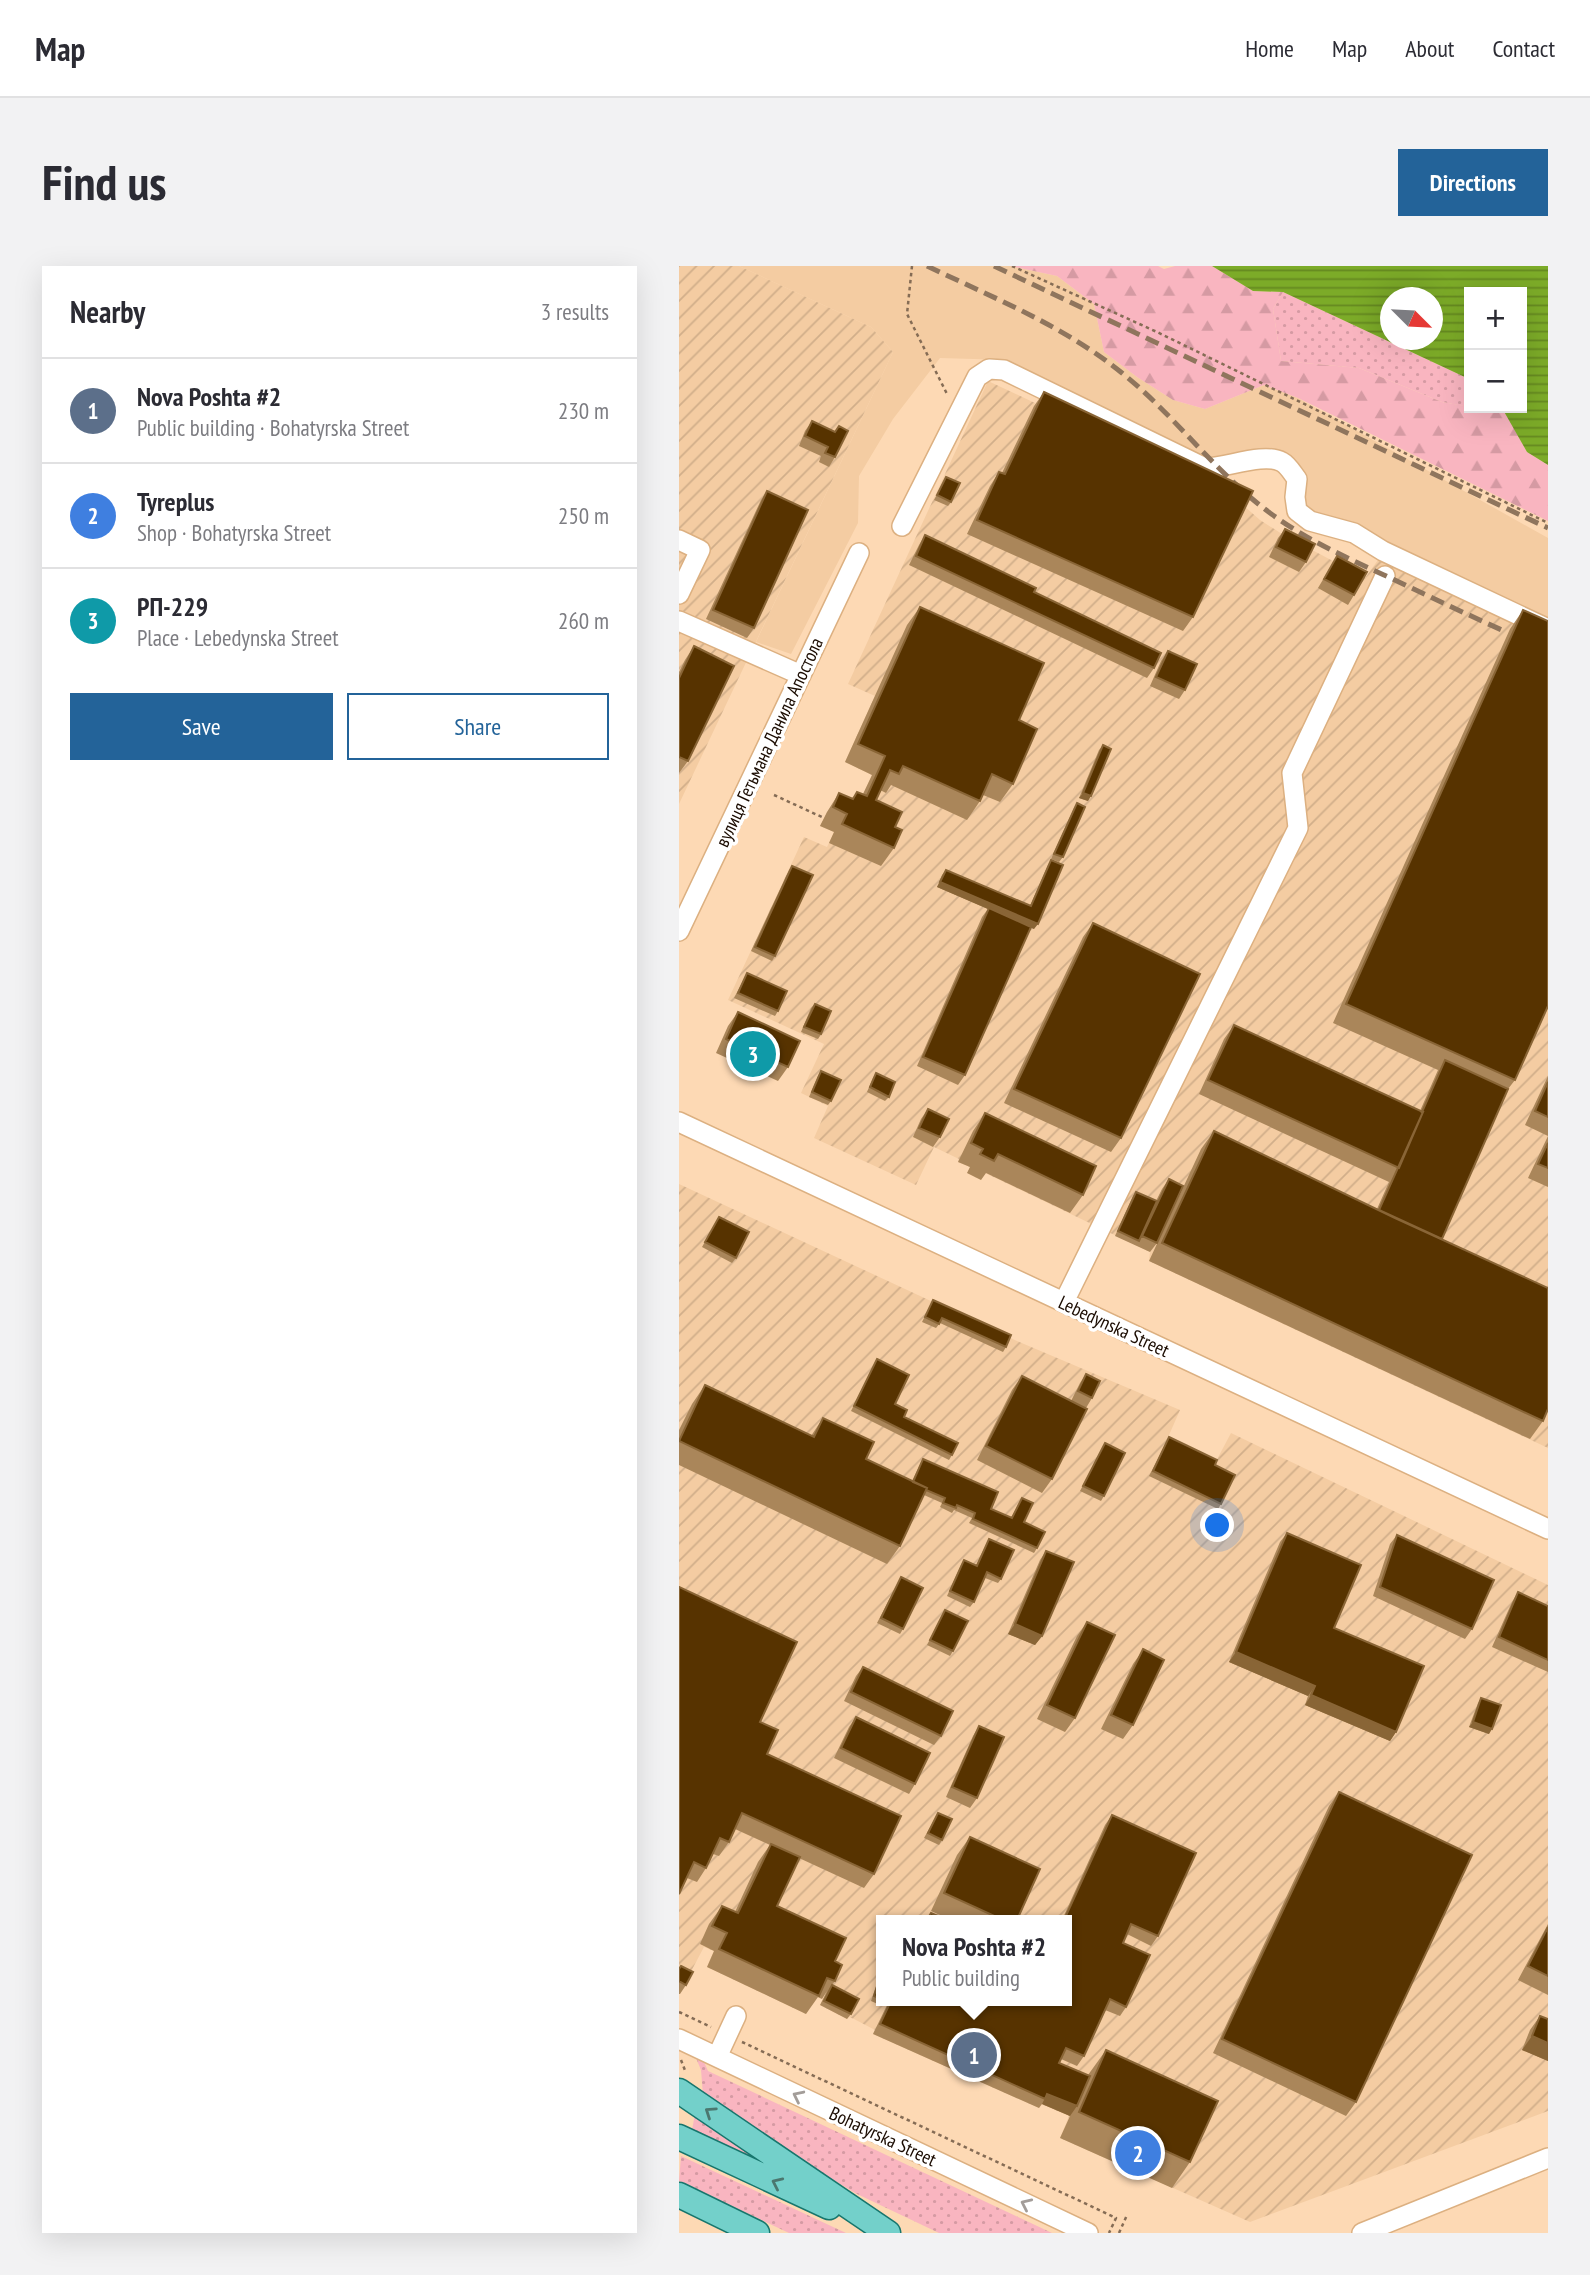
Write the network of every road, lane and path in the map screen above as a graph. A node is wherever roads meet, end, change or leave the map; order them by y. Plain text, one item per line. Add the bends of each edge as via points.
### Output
1 (912, 266) edge
2 (1012, 266) edge
3 (958, 415) junction
4 (1548, 523) edge
5 (902, 526) dead end
6 (679, 540) edge
7 (859, 553) dead end
8 (1385, 576) dead end
9 (679, 594) edge
10 (679, 621) edge
11 (1548, 629) edge
12 (800, 675) junction
13 (774, 795) dead end
14 (824, 818) dead end
15 (679, 931) edge
16 (679, 1122) edge
17 (1064, 1302) junction
18 (1548, 1529) edge
19 (679, 2012) edge
20 (736, 2016) dead end
21 (727, 2035) junction
22 (679, 2039) edge
23 (717, 2057) junction
24 (679, 2091) edge
25 (679, 2137) edge
26 (1548, 2158) edge
27 (679, 2195) edge
28 (1116, 2218) junction
29 (757, 2233) edge
30 (886, 2233) edge
31 (1088, 2233) edge
32 (1109, 2233) edge
33 (1119, 2233) edge
34 (1362, 2233) edge

1 - 3 path via 907,314
2 - 4 path
3 - 5 street
3 - 11 street via 977,377 989,369 1004,370 1205,468 1267,458 1284,463 1297,480 1297,511 1310,521 1354,533
6 - 9 street via 700,550
7 - 12 street, вулиця Гетьмана Данила Апостола
8 - 17 street via 1292,773 1298,828
10 - 12 street
12 - 15 street, вулиця Гетьмана Данила Апостола
13 - 14 path
16 - 17 street, Lebedynska Street
17 - 18 street, Lebedynska Street
19 - 21 path
20 - 21 street
21 - 23 street
21 - 28 path
22 - 23 street, Bohatyrska Street
31 -> 23 street, Bohatyrska Street
30 -> 24 main road
30 -> 25 main road
26 - 34 street
27 - 29 main road
28 - 32 path
28 - 33 path via 1127,2215

